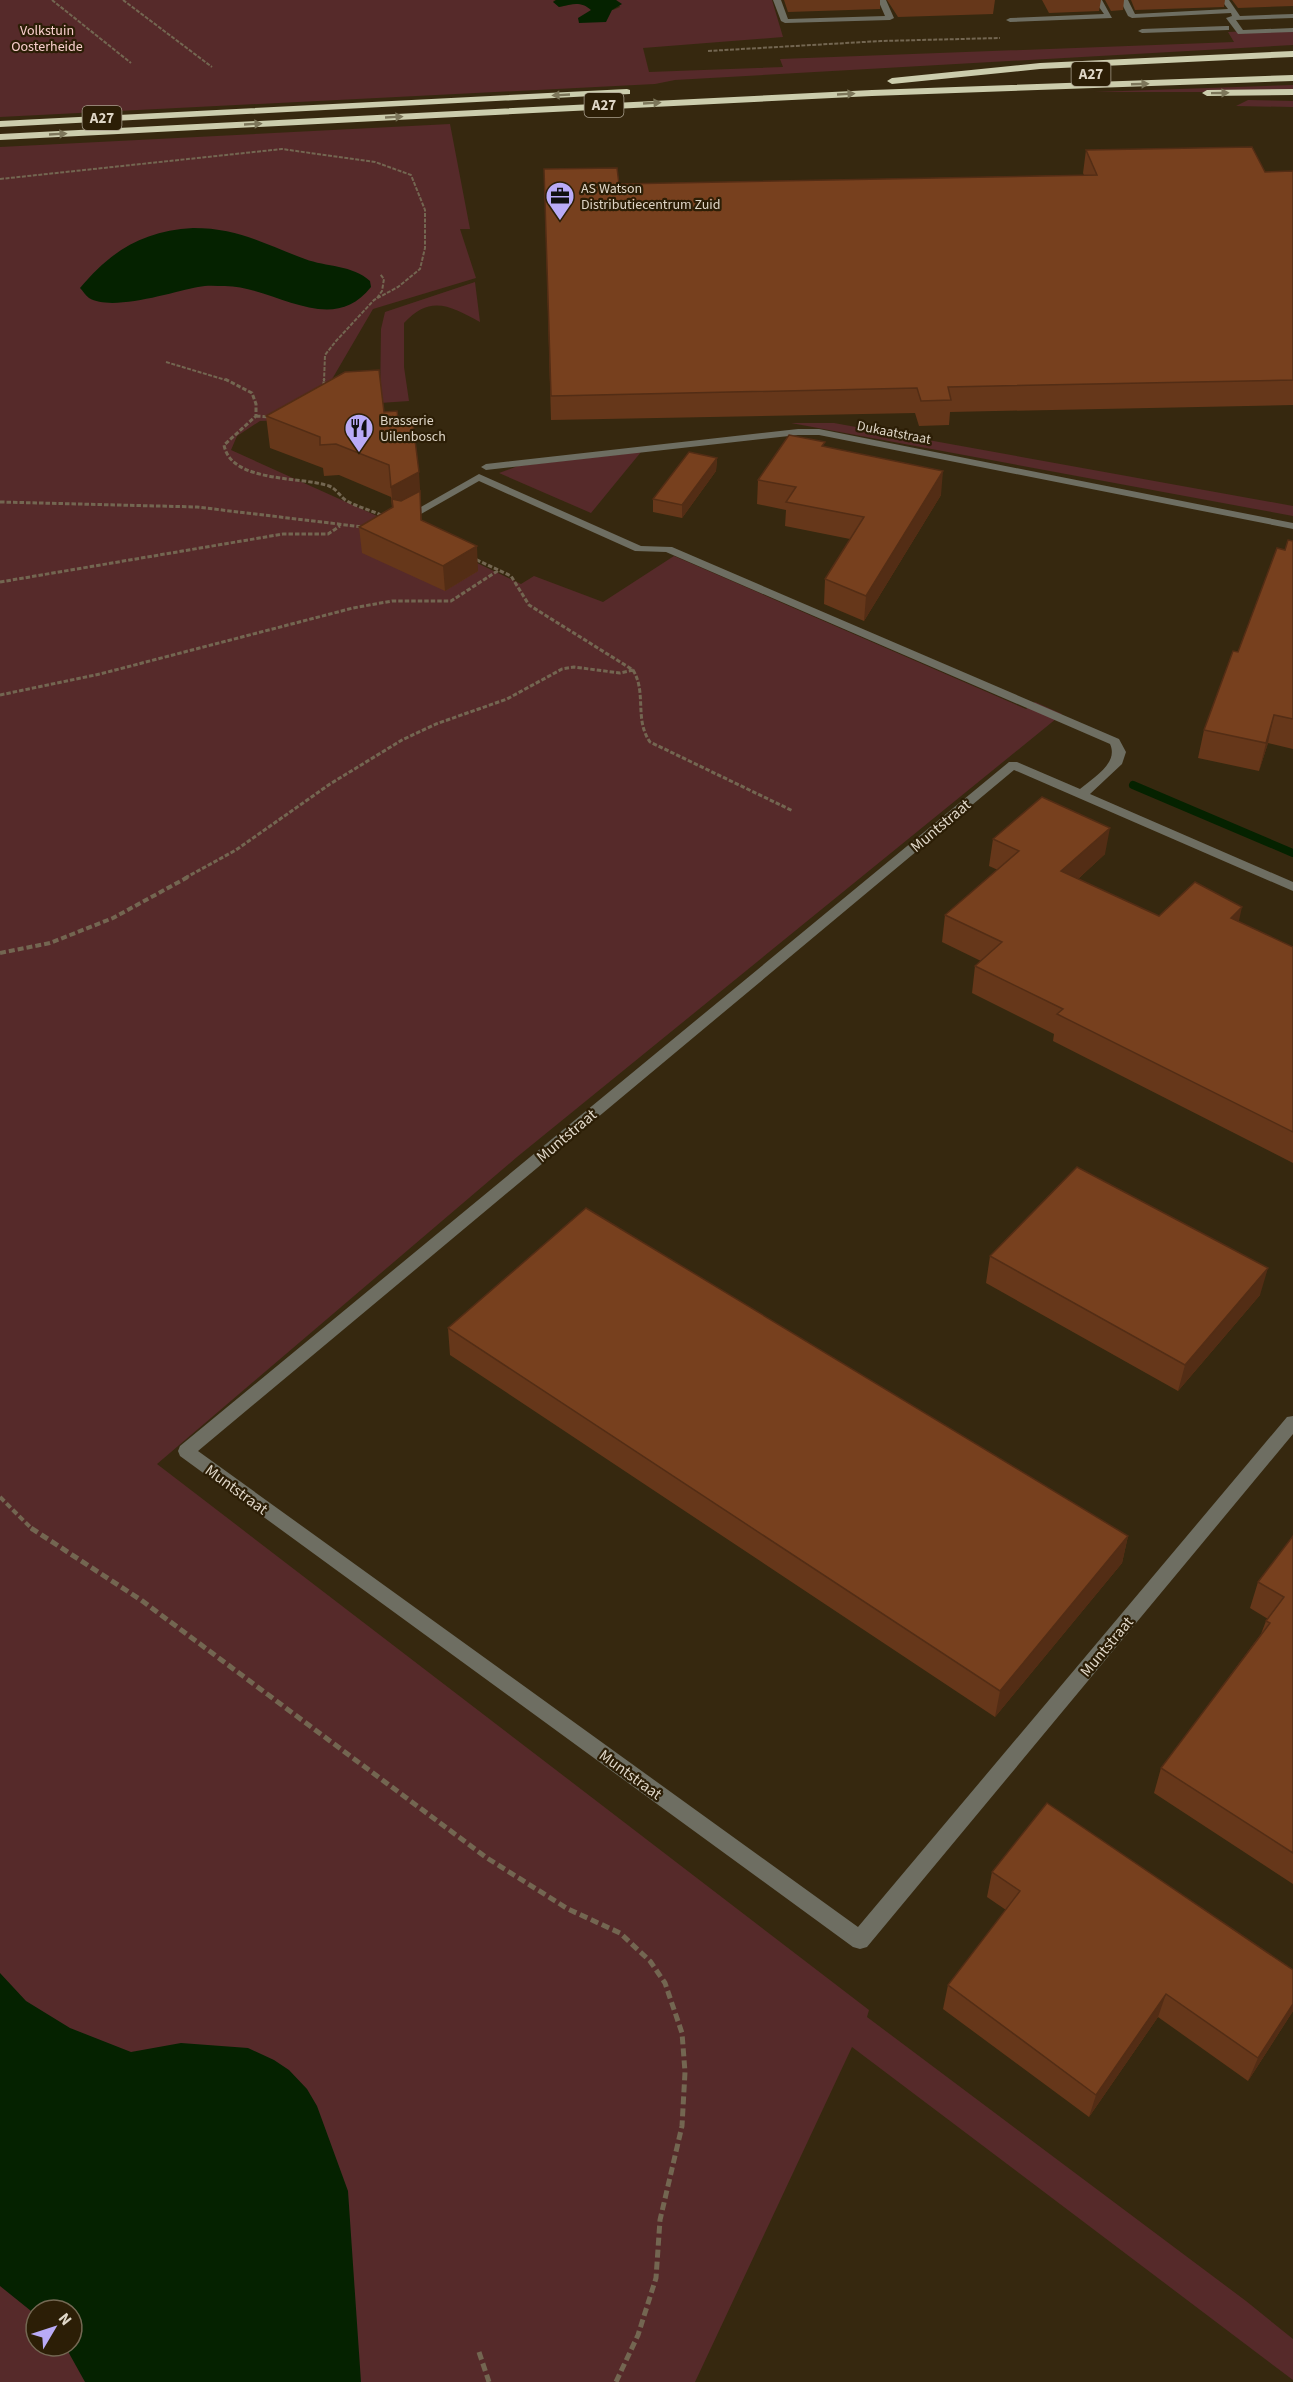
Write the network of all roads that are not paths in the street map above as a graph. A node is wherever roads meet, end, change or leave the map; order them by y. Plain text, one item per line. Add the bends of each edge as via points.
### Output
1 (777, 0) edge
2 (882, 0) edge
3 (1098, 0) edge
4 (1124, 0) edge
5 (1225, 0) edge
6 (1236, 14) junction
7 (1132, 16) junction
8 (1293, 16) edge
9 (1010, 20) dead end
10 (1226, 28) dead end
11 (1293, 30) edge
12 (1293, 54) edge
13 (1293, 68) edge
14 (1293, 78) edge
15 (880, 81) dead end
16 (892, 81) junction
17 (634, 92) dead end
18 (1293, 92) edge
19 (872, 93) junction
20 (1200, 93) dead end
21 (1154, 94) dead end
22 (0, 124) edge
23 (0, 137) edge
24 (486, 467) dead end
25 (399, 522) edge
26 (1293, 526) edge
27 (1082, 795) junction
28 (1293, 887) edge
29 (1293, 1422) edge

1 - 2 street via 785,21 890,18
3 - 9 street via 1109,16
4 - 7 street
5 - 6 street
6 - 7 street
6 - 8 street
6 - 11 street via 1230,18 1241,32
7 - 10 street via 1145,34
12 - 16 highway, A27 via 1040,66
13 - 16 highway, A27
19 -> 14 highway, A27
15 - 16 highway, A27
17 -> 22 highway, A27
20 -> 18 highway
19 - 21 highway, A27
23 -> 19 highway, A27
24 - 26 street, Dukaatstraat via 819,432
25 - 27 street via 479,477 639,549 668,549 1115,742 1120,752 1118,762
27 - 28 street, Muntstraat
27 - 29 street, Muntstraat via 1013,765 186,1451 860,1940

